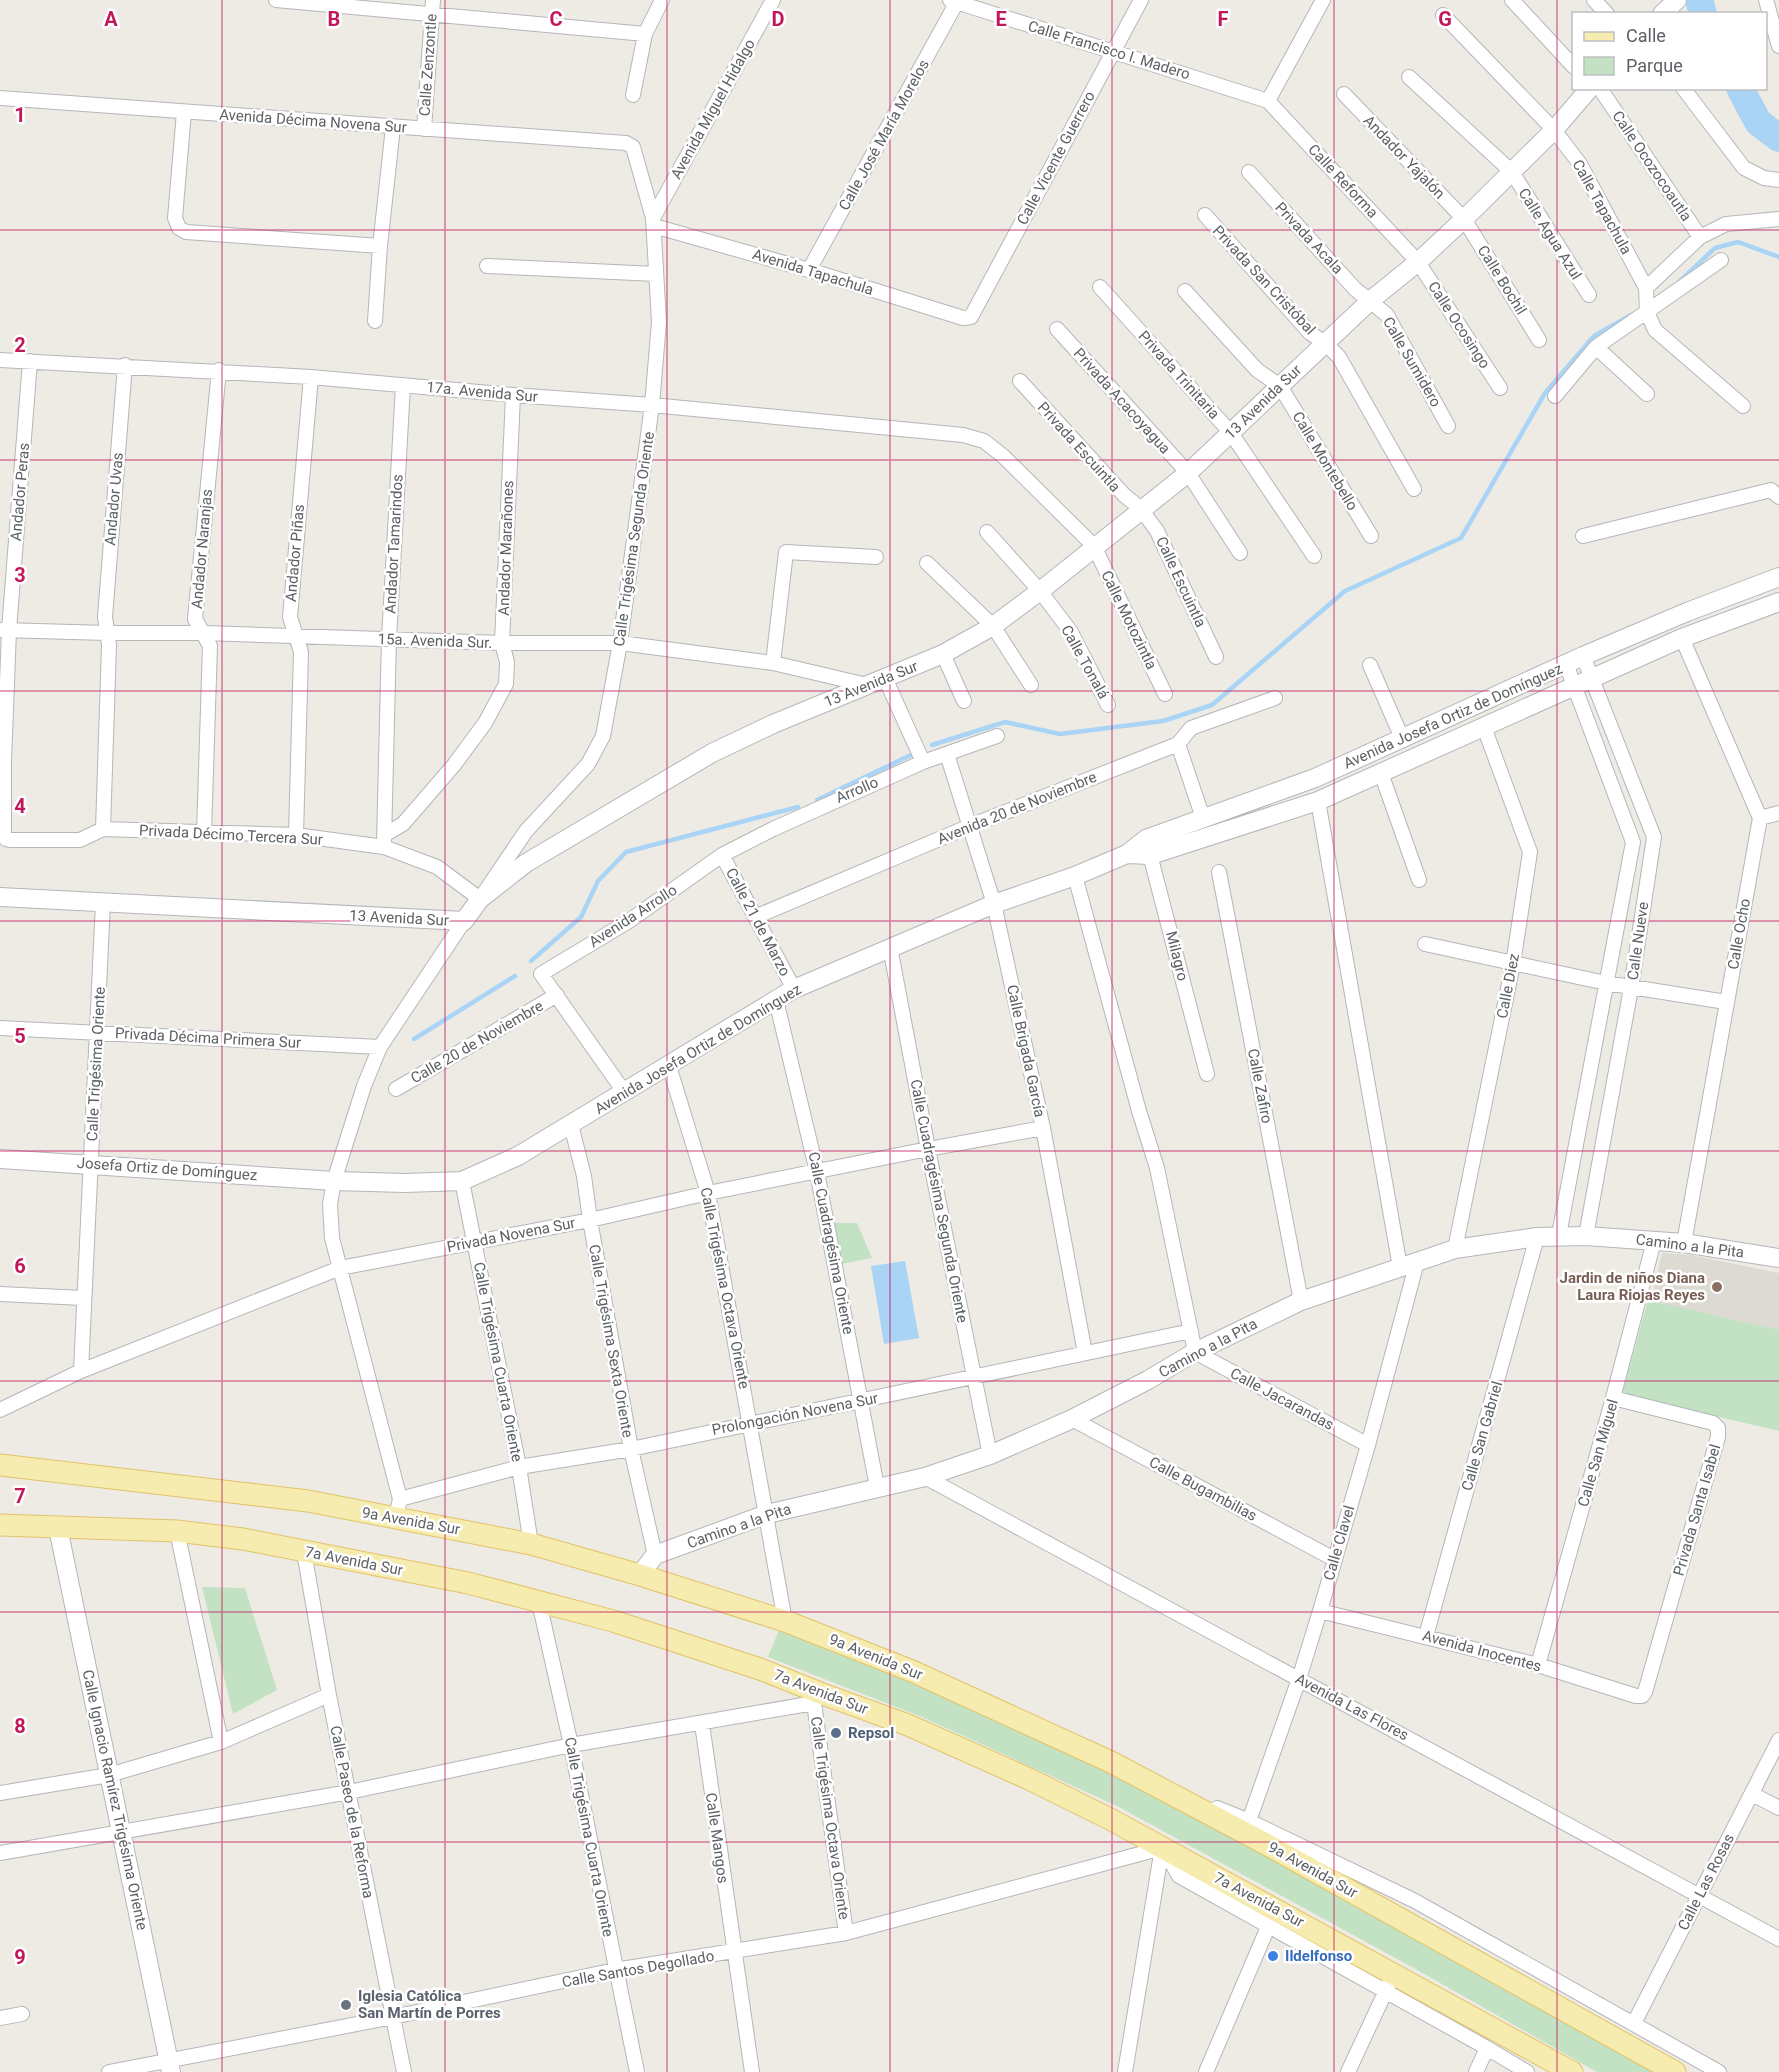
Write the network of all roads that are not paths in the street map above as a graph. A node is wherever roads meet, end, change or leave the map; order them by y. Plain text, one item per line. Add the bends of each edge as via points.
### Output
1 (276, 0) edge
2 (433, 0) edge
3 (662, 0) edge
4 (773, 0) edge
5 (1141, 0) edge
6 (1323, 0) edge
7 (1512, 0) edge
8 (1594, 0) edge
9 (1766, 0) edge
10 (955, 1) edge
11 (1604, 12) edge
12 (432, 15) junction
13 (1443, 15) dead end
14 (645, 34) junction
15 (1779, 46) edge
16 (1114, 51) junction
17 (1572, 65) edge
18 (1409, 77) dead end
19 (1596, 90) edge
20 (1598, 90) edge
21 (1685, 90) edge
22 (1344, 94) dead end
23 (633, 95) dead end
24 (0, 98) edge
25 (1268, 101) junction
26 (184, 112) junction
27 (393, 127) junction
28 (424, 129) junction
29 (1554, 130) junction
30 (626, 143) joint
31 (1249, 172) dead end
32 (1512, 172) junction
33 (1779, 180) edge
34 (1205, 215) dead end
35 (1464, 219) junction
36 (1779, 219) edge
37 (653, 222) junction
38 (1700, 237) junction
39 (380, 246) junction
40 (1721, 260) dead end
41 (1418, 262) junction
42 (487, 266) dead end
43 (809, 270) junction
44 (656, 274) junction
45 (1100, 287) dead end
46 (1646, 288) junction
47 (1185, 291) dead end
48 (1589, 295) dead end
49 (1371, 300) junction
50 (1647, 312) junction
51 (971, 316) joint
52 (375, 321) dead end
53 (1057, 328) dead end
54 (1539, 340) dead end
55 (1325, 343) junction
56 (1596, 347) junction
57 (0, 360) edge
58 (30, 361) junction
59 (125, 365) junction
60 (219, 370) junction
61 (311, 377) junction
62 (1020, 381) dead end
63 (403, 385) junction
64 (1280, 386) junction
65 (1500, 387) dead end
66 (1647, 394) dead end
67 (513, 395) junction
68 (1555, 396) dead end
69 (652, 405) junction
70 (1743, 406) dead end
71 (1448, 426) dead end
72 (1232, 433) junction
73 (963, 435) joint
74 (1188, 473) junction
75 (1414, 489) dead end
76 (1779, 497) edge
77 (1141, 509) junction
78 (987, 532) dead end
79 (1371, 536) dead end
80 (1583, 536) dead end
81 (1094, 546) junction
82 (1240, 553) dead end
83 (1314, 556) dead end
84 (876, 557) dead end
85 (927, 563) dead end
86 (1779, 577) edge
87 (1040, 591) junction
88 (1779, 602) edge
89 (993, 626) junction
90 (4, 630) edge
91 (107, 633) junction
92 (204, 633) junction
93 (297, 636) junction
94 (1682, 638) junction
95 (389, 639) junction
96 (502, 643) junction
97 (620, 644) junction
98 (943, 654) junction
99 (1583, 656) junction
100 (1216, 657) dead end
101 (773, 663) junction
102 (1566, 664) junction
103 (1370, 665) dead end
104 (1592, 677) junction
105 (885, 678) junction
106 (867, 685) junction
107 (1031, 685) dead end
108 (1574, 686) junction
109 (1165, 694) dead end
110 (1275, 698) dead end
111 (964, 701) dead end
112 (1108, 705) dead end
113 (1484, 727) junction
114 (997, 736) dead end
115 (1402, 738) junction
116 (1178, 744) junction
117 (947, 754) junction
118 (924, 762) junction
119 (1381, 773) junction
120 (1318, 801) junction
121 (1779, 813) edge
122 (1203, 818) junction
123 (1760, 818) junction
124 (970, 826) junction
125 (103, 829) junction
126 (204, 832) junction
127 (296, 836) junction
128 (6, 839) joint
129 (384, 841) junction
130 (1148, 847) junction
131 (722, 855) junction
132 (1220, 872) dead end
133 (1075, 876) junction
134 (1419, 880) dead end
135 (0, 897) edge
136 (480, 899) junction
137 (103, 902) junction
138 (994, 903) junction
139 (755, 917) junction
140 (464, 921) junction
141 (1425, 944) dead end
142 (890, 947) junction
143 (1513, 964) junction
144 (1606, 983) junction
145 (1631, 988) junction
146 (794, 989) junction
147 (557, 995) junction
148 (776, 1000) junction
149 (1726, 1002) junction
150 (0, 1028) edge
151 (98, 1033) junction
152 (380, 1047) junction
153 (669, 1066) junction
154 (1207, 1074) dead end
155 (396, 1089) dead end
156 (625, 1093) junction
157 (572, 1125) junction
158 (1043, 1128) junction
159 (928, 1149) junction
160 (0, 1159) edge
161 (91, 1164) junction
162 (817, 1172) junction
163 (334, 1181) junction
164 (462, 1181) junction
165 (708, 1193) junction
166 (590, 1220) junction
167 (1559, 1235) junction
168 (1586, 1236) junction
169 (1537, 1237) junction
170 (1654, 1241) junction
171 (474, 1242) junction
172 (1684, 1243) junction
173 (1455, 1249) junction
174 (1779, 1258) edge
175 (1409, 1264) junction
176 (340, 1268) junction
177 (0, 1294) edge
178 (83, 1298) junction
179 (1301, 1301) junction
180 (1191, 1331) junction
181 (1195, 1352) junction
182 (1085, 1353) junction
183 (81, 1371) junction
184 (975, 1377) junction
185 (1613, 1398) junction
186 (862, 1401) junction
187 (0, 1410) edge
188 (1072, 1419) junction
189 (750, 1423) junction
190 (1368, 1445) junction
191 (631, 1449) junction
192 (990, 1455) junction
193 (0, 1465) edge
194 (519, 1467) junction
195 (925, 1477) junction
196 (878, 1487) junction
197 (398, 1509) junction
198 (767, 1514) junction
199 (0, 1525) edge
200 (58, 1528) junction
201 (177, 1532) junction
202 (531, 1544) junction
203 (304, 1552) junction
204 (655, 1555) junction
205 (1334, 1559) junction
206 (640, 1575) junction
207 (539, 1602) junction
208 (1320, 1611) junction
209 (785, 1621) junction
210 (1426, 1636) junction
211 (1538, 1665) junction
212 (1299, 1678) junction
213 (329, 1695) junction
214 (1642, 1696) joint
215 (817, 1698) junction
216 (702, 1724) junction
217 (1779, 1740) edge
218 (221, 1742) junction
219 (571, 1745) junction
220 (109, 1775) junction
221 (1146, 1780) junction
222 (349, 1792) junction
223 (0, 1793) edge
224 (1752, 1794) junction
225 (1779, 1808) edge
226 (1249, 1821) junction
227 (121, 1831) junction
228 (1162, 1848) junction
229 (0, 1852) edge
230 (1700, 1895) junction
231 (1269, 1927) junction
232 (846, 1933) junction
233 (1779, 1939) edge
234 (733, 1952) junction
235 (615, 1970) junction
236 (1389, 1982) junction
237 (22, 2014) dead end
238 (0, 2018) edge
239 (393, 2018) junction
240 (1634, 2023) junction
241 (1487, 2048) junction
242 (170, 2066) edge
243 (109, 2072) edge
244 (404, 2072) edge
245 (637, 2072) edge
246 (752, 2072) edge
247 (1125, 2072) edge
248 (1206, 2072) edge
249 (1348, 2072) edge
250 (1476, 2072) edge
251 (1527, 2072) edge
252 (1572, 2072) edge
253 (1675, 2072) edge
254 (1719, 2072) edge

1 - 12 street
2 - 12 street, Calle Zenzontle
3 - 14 street
4 - 37 street, Avenida Miguel Hidalgo
5 - 16 street, Calle Vicente Guerrero
6 - 25 street
7 - 17 street
8 - 11 street
9 - 15 street
10 - 16 street, Calle Francisco I. Madero
10 - 43 street, Calle José María Morelos
12 - 14 street
12 - 28 street, Calle Zenzontle
13 - 29 street, Calle Tapachula
14 - 23 street
16 - 25 street, Calle Francisco I. Madero
16 - 51 street, Calle Vicente Guerrero
18 - 32 street, Calle Agua Azul
19 - 29 street, 13 Avenida Sur
20 - 38 street, Calle Ocozocoautla
21 - 33 street via 1744,168
22 - 35 street, Andador Yajalón
24 - 26 street, Avenida Décima Novena Sur
25 - 41 street, Calle Reforma
26 - 27 street, Avenida Décima Novena Sur
26 - 39 street via 175,218 179,228 186,232
27 - 28 street, Avenida Décima Novena Sur
27 - 39 street
28 - 30 street, Avenida Décima Novena Sur
29 - 32 street, 13 Avenida Sur
29 - 46 street, Calle Tapachula via 1580,164
30 - 37 street, Calle Trigésima Segunda Oriente via 636,155
31 - 49 street, Privada Acala via 1355,289
32 - 35 street, 13 Avenida Sur
32 - 48 street, Calle Agua Azul
34 - 55 street, Privada San Cristóbal via 1310,333
35 - 41 street, 13 Avenida Sur
35 - 54 street, Calle Bochil
36 - 38 street, Calle Ocozocoautla via 1726,224
37 - 43 street, Avenida Tapachula
37 - 44 street, Calle Trigésima Segunda Oriente
38 - 46 street
39 - 52 street
40 - 50 street
41 - 49 street, 13 Avenida Sur
41 - 65 street, Calle Ocosingo
42 - 44 street
43 - 51 street, Avenida Tapachula via 963,318
44 - 69 street, Calle Trigésima Segunda Oriente via 659,322
45 - 72 street, Privada Trinitaria
46 - 50 street
47 - 64 street via 1257,370
49 - 55 street, 13 Avenida Sur
49 - 71 street, Calle Sumidero via 1387,315
50 - 56 street
50 - 70 street via 1655,330
53 - 74 street, Privada Acacoyagua
55 - 64 street, 13 Avenida Sur
55 - 75 street, Privada San Cristóbal via 1340,357
56 - 66 street
56 - 68 street
57 - 58 street, 17a. Avenida Sur
58 - 59 street, 17a. Avenida Sur
58 - 90 street, Andador Peras
59 - 60 street, 17a. Avenida Sur
59 - 91 street, Andador Uvas via 105,617
60 - 61 street, 17a. Avenida Sur
60 - 92 street, Andador Naranjas via 195,619
61 - 63 street, 17a. Avenida Sur
61 - 93 street, Andador Piñas via 290,617
62 - 77 street, Privada Escuintla
63 - 67 street, 17a. Avenida Sur
63 - 95 street, Andador Tamarindos
64 - 72 street, 13 Avenida Sur
64 - 79 street, Calle Montebello
67 - 69 street, 17a. Avenida Sur
67 - 96 street, Andador Marañones
69 - 73 street, 17a. Avenida Sur
69 - 97 street, Calle Trigésima Segunda Oriente
72 - 74 street, 13 Avenida Sur
72 - 83 street, Privada Trinitaria
73 - 81 street, Calle Motozintla via 984,441 1003,456
74 - 77 street, 13 Avenida Sur
74 - 82 street, Privada Acacoyagua
76 - 80 street via 1771,490
77 - 81 street, 13 Avenida Sur
77 - 100 street, Calle Escuintla via 1156,531
78 - 87 street, Calle Tonalá
81 - 87 street, 13 Avenida Sur
81 - 109 street, Calle Motozintla
84 - 101 street via 786,552
85 - 89 street
86 - 99 street, Avenida Josefa Ortiz de Domínguez
87 - 89 street, 13 Avenida Sur
87 - 112 street, Calle Tonalá via 1071,632
88 - 94 street, Avenida Josefa Ortiz de Domínguez
89 - 98 street, 13 Avenida Sur
89 - 107 street
90 - 91 street, 15a. Avenida Sur.
90 - 128 street, Andador Peras
91 - 92 street, 15a. Avenida Sur.
91 - 125 street
92 - 93 street, 15a. Avenida Sur.
92 - 126 street, Andador Naranjas via 210,646
93 - 95 street, 15a. Avenida Sur.
93 - 127 street, Andador Piñas via 301,652
94 - 104 street, Avenida Josefa Ortiz de Domínguez
94 - 123 street
95 - 96 street, 15a. Avenida Sur.
95 - 129 street, Andador Tamarindos
96 - 97 street, 15a. Avenida Sur.
96 - 129 street, Andador Marañones via 507,662 506,684 484,723 454,765
97 - 101 street, 15a. Avenida Sur.
97 - 136 street, Calle Trigésima Segunda Oriente via 603,736 588,764 526,831
98 - 105 street, 13 Avenida Sur
98 - 111 street
99 - 102 street, Avenida Josefa Ortiz de Domínguez
99 - 104 street, Calle Nueve
101 - 106 street, 15a. Avenida Sur.
102 - 108 street, Calle Nueve
102 - 115 street, Avenida Josefa Ortiz de Domínguez
103 - 115 street
104 - 108 street, Avenida Josefa Ortiz de Domínguez
104 - 145 street, Calle Nueve via 1654,837
105 - 106 street, 13 Avenida Sur
105 - 118 street
106 - 136 street, 13 Avenida Sur via 712,753 526,863
108 - 113 street, Avenida Josefa Ortiz de Domínguez
108 - 144 street, Calle Nueve via 1633,842
110 - 116 street, Avenida 20 de Noviembre via 1191,728
113 - 119 street, Avenida Josefa Ortiz de Domínguez
113 - 143 street, Calle Diez via 1530,852
114 - 117 street, Arrollo
115 - 122 street, Avenida Josefa Ortiz de Domínguez via 1316,778
116 - 122 street
116 - 124 street, Avenida 20 de Noviembre
117 - 118 street, Arrollo
117 - 124 street, Calle Brigada García
118 - 131 street, Arrollo via 812,810
119 - 120 street, Avenida Josefa Ortiz de Domínguez
119 - 134 street
120 - 130 street, Avenida Josefa Ortiz de Domínguez
120 - 175 street
121 - 123 street
122 - 130 street, Avenida Josefa Ortiz de Domínguez
123 - 149 street, Calle Ocho
124 - 138 street, Calle Brigada García
124 - 139 street, Avenida 20 de Noviembre
125 - 126 street, Privada Décimo Tercera Sur
125 - 128 street, Privada Décimo Tercera Sur via 80,840
126 - 127 street, Privada Décimo Tercera Sur
127 - 129 street, Privada Décimo Tercera Sur
129 - 136 street, Privada Décimo Tercera Sur via 437,867
130 - 133 street, Avenida Josefa Ortiz de Domínguez
130 - 154 street, Milagro
131 - 139 street, Calle 21 de Marzo
131 - 147 street, Avenida Arrollo via 629,921 541,974
132 - 179 street, Calle Zafiro
133 - 138 street, Avenida Josefa Ortiz de Domínguez
133 - 180 street via 1138,1112 1157,1168
135 - 137 street, 13 Avenida Sur
136 - 140 street, 13 Avenida Sur
137 - 140 street, 13 Avenida Sur
137 - 151 street, Calle Trigésima Oriente
138 - 142 street, Avenida Josefa Ortiz de Domínguez
138 - 158 street, Calle Brigada García
139 - 146 street, Calle 21 de Marzo
140 - 152 street
141 - 143 street
142 - 146 street, Avenida Josefa Ortiz de Domínguez
142 - 159 street, Calle Cuadragésima Segunda Oriente
143 - 144 street
143 - 173 street, Calle Diez
144 - 145 street
144 - 167 street, Calle Nueve
145 - 149 street
145 - 168 street, Calle Nueve
146 - 148 street, Avenida Josefa Ortiz de Domínguez
147 - 155 street, Calle 20 de Noviembre
147 - 156 street
148 - 153 street, Avenida Josefa Ortiz de Domínguez
148 - 162 street, Calle Cuadragésima Oriente
149 - 172 street, Calle Ocho
150 - 151 street, Privada Décima Primera Sur
151 - 152 street, Privada Décima Primera Sur
151 - 161 street, Calle Trigésima Oriente
152 - 163 street
153 - 156 street, Avenida Josefa Ortiz de Domínguez
153 - 165 street, Calle Trigésima Octava Oriente
156 - 157 street, Avenida Josefa Ortiz de Domínguez
157 - 164 street, Avenida Josefa Ortiz de Domínguez via 518,1156
157 - 166 street, Calle Trigésima Sexta Oriente via 585,1176
158 - 159 street, Privada Novena Sur
158 - 182 street, Calle Brigada García
159 - 162 street, Privada Novena Sur
159 - 184 street, Calle Cuadragésima Segunda Oriente
160 - 161 street, Josefa Ortiz de Domínguez
161 - 163 street, Josefa Ortiz de Domínguez
161 - 178 street, Calle Trigésima Oriente
162 - 165 street, Privada Novena Sur
162 - 186 street, Calle Cuadragésima Oriente
163 - 164 street, Avenida Josefa Ortiz de Domínguez
163 - 176 street via 330,1204 332,1238
164 - 171 street, Calle Trigésima Cuarta Oriente
165 - 166 street, Privada Novena Sur
165 - 189 street, Calle Trigésima Octava Oriente
166 - 171 street, Privada Novena Sur
166 - 191 street, Calle Trigésima Sexta Oriente
167 - 168 street, Camino a la Pita
167 - 169 street, Camino a la Pita
168 - 170 street, Camino a la Pita
169 - 173 street, Camino a la Pita
169 - 210 street, Calle San Gabriel
170 - 172 street, Camino a la Pita
170 - 185 street, Calle San Miguel
171 - 176 street, Privada Novena Sur
171 - 194 street, Calle Trigésima Cuarta Oriente
172 - 174 street, Camino a la Pita
173 - 175 street, Camino a la Pita
175 - 179 street, Camino a la Pita
175 - 190 street, Calle Clavel
176 - 183 street, Privada Novena Sur
176 - 197 street
177 - 178 street
178 - 183 street, Calle Trigésima Oriente
179 - 181 street, Camino a la Pita
180 - 181 street
180 - 182 street, Prolongación Novena Sur
181 - 188 street, Camino a la Pita
181 - 190 street, Calle Jacarandas
182 - 184 street, Prolongación Novena Sur
183 - 187 street, Privada Novena Sur
184 - 186 street, Prolongación Novena Sur
184 - 192 street, Calle Cuadragésima Segunda Oriente
185 - 211 street, Calle San Miguel
185 - 214 street, Privada Santa Isabel via 1713,1423 1718,1428
186 - 189 street, Prolongación Novena Sur
186 - 196 street, Calle Cuadragésima Oriente
188 - 192 street, Camino a la Pita
188 - 205 street, Calle Bugambilias
189 - 191 street, Prolongación Novena Sur
189 - 198 street, Calle Trigésima Octava Oriente
190 - 205 street, Calle Clavel
191 - 194 street, Prolongación Novena Sur
191 - 204 street, Calle Trigésima Sexta Oriente
192 - 195 street, Camino a la Pita
193 - 197 main road, 9a Avenida Sur
194 - 197 street, Prolongación Novena Sur
194 - 202 street, Calle Trigésima Cuarta Oriente
195 - 196 street, Camino a la Pita
195 - 212 street, Avenida Las Flores
196 - 198 street, Camino a la Pita
197 - 202 main road, 9a Avenida Sur
198 - 204 street, Camino a la Pita
198 - 209 street, Calle Trigésima Octava Oriente
199 - 200 main road, 7a Avenida Sur
200 - 201 main road, 7a Avenida Sur
200 - 220 street, Calle Ignacio Ramírez Trigésima Oriente
201 - 203 main road, 7a Avenida Sur via 243,1539
201 - 218 street
202 - 206 main road, 9a Avenida Sur
203 - 207 main road, 7a Avenida Sur via 468,1583
203 - 213 street, Calle Paseo de la Reforma
204 - 206 street
205 - 208 street, Calle Clavel
206 - 209 main road, 9a Avenida Sur
207 - 215 main road, 7a Avenida Sur via 613,1621 760,1669
207 - 219 street, Calle Trigésima Cuarta Oriente
208 - 210 street, Avenida Inocentes
208 - 212 street, Calle Clavel
209 - 221 main road, 9a Avenida Sur via 912,1671
210 - 211 street, Avenida Inocentes
211 - 214 street, Avenida Inocentes
212 - 226 street, Calle Clavel
212 - 230 street, Avenida Las Flores
213 - 218 street
213 - 222 street, Calle Paseo de la Reforma
215 - 216 street
215 - 228 main road, 7a Avenida Sur via 908,1725 1110,1819
215 - 232 street, Calle Trigésima Octava Oriente
216 - 219 street
216 - 234 street, Calle Mangos
217 - 224 street, Calle Las Rosas
218 - 220 street
219 - 222 street
219 - 235 street, Calle Trigésima Cuarta Oriente
220 - 223 street
220 - 227 street, Calle Ignacio Ramírez Trigésima Oriente
221 - 226 street
221 - 253 main road, 9a Avenida Sur
222 - 227 street
222 - 239 street, Calle Paseo de la Reforma
224 - 225 street
224 - 230 street, Calle Las Rosas
226 - 240 street via 1415,1901
227 - 229 street
227 - 242 street, Calle Ignacio Ramírez Trigésima Oriente
228 - 231 street via 1179,1876
228 - 232 street, Calle Santos Degollado
228 - 236 main road, 7a Avenida Sur
228 - 247 street
230 - 233 street, Avenida Las Flores
230 - 240 street, Calle Las Rosas
231 - 236 street
231 - 248 street
232 - 234 street, Calle Santos Degollado
234 - 235 street, Calle Santos Degollado
234 - 246 street, Calle Mangos
235 - 239 street, Calle Santos Degollado
235 - 245 street, Calle Trigésima Cuarta Oriente
236 - 241 street
236 - 249 street
236 - 252 main road, 7a Avenida Sur
237 - 238 street
239 - 242 street, Calle Santos Degollado
239 - 244 street, Calle Paseo de la Reforma
240 - 254 street
241 - 250 street
241 - 251 street
242 - 243 street, Calle Santos Degollado

